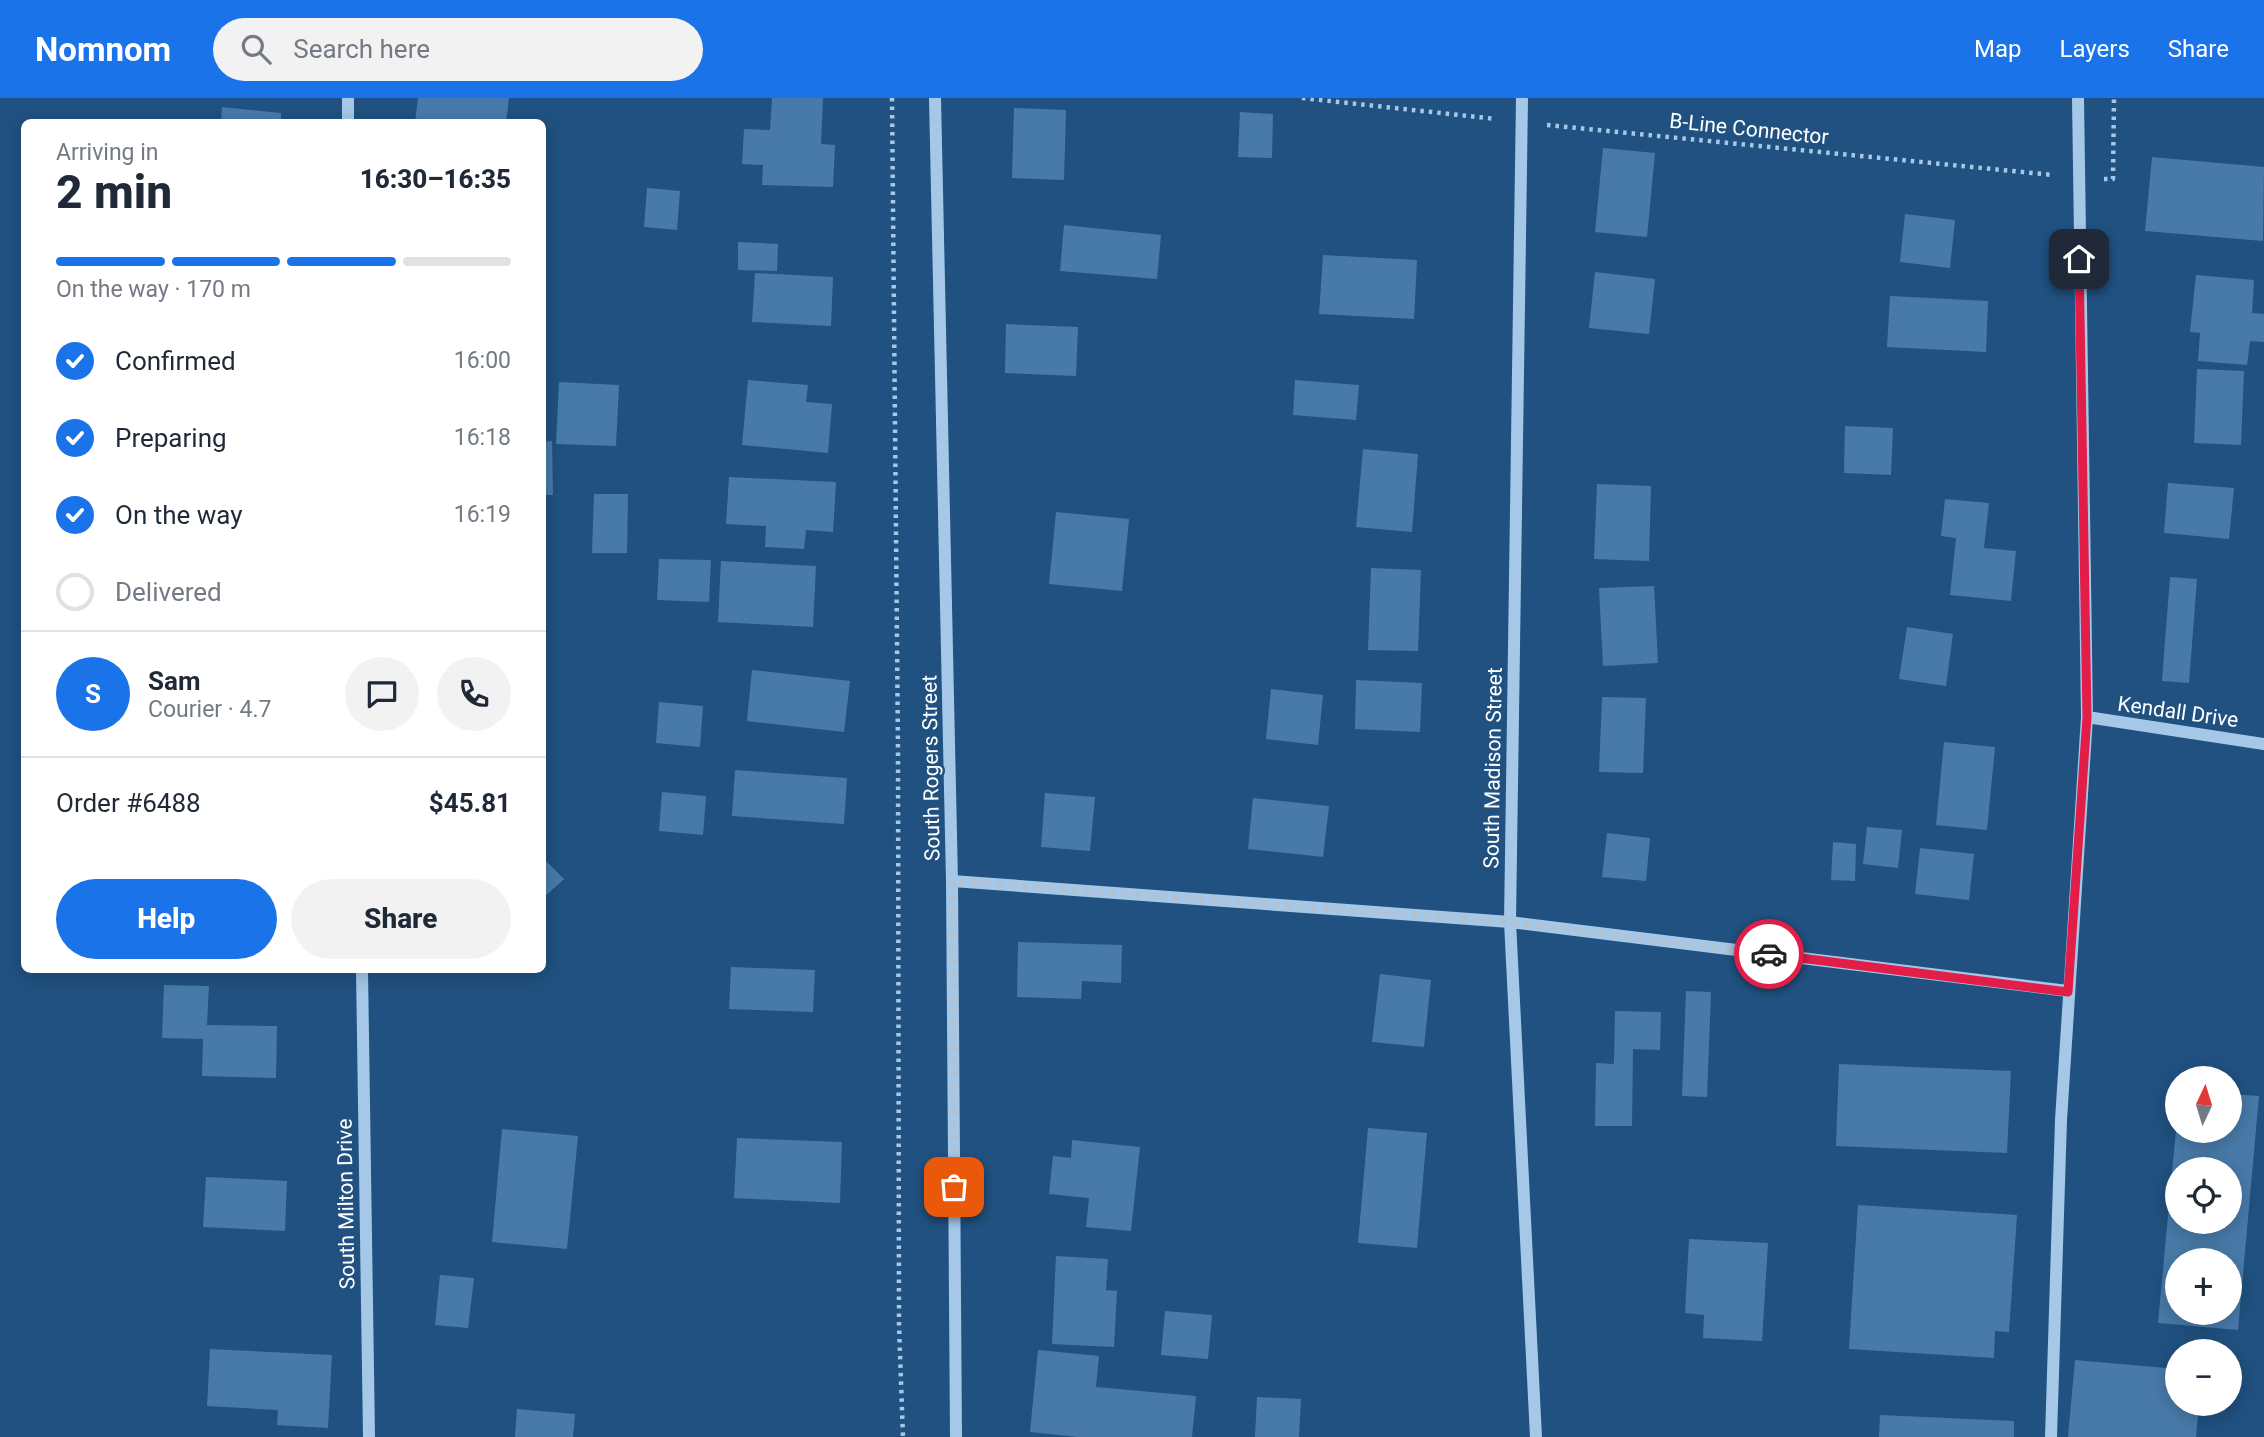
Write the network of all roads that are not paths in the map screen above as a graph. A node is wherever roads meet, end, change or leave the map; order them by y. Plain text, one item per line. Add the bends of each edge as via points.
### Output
1 (348, 98) edge
2 (935, 98) edge
3 (1522, 98) edge
4 (2078, 98) edge
5 (348, 119) edge
6 (2087, 717) junction
7 (2264, 744) edge
8 (953, 881) junction
9 (1510, 922) junction
10 (362, 973) edge
11 (2068, 992) junction
12 (369, 1437) edge
13 (956, 1437) edge
14 (1536, 1437) edge
15 (2051, 1437) edge

1 - 5 street
2 - 8 street, South Rogers Street
3 - 9 street, South Madison Street
4 - 6 street
6 - 7 street, Kendall Drive
6 - 11 street
8 - 9 street
8 - 13 street, South Rogers Street
9 - 11 street
9 - 14 street, South Madison Street
10 - 12 street, South Milton Drive
11 - 15 street

